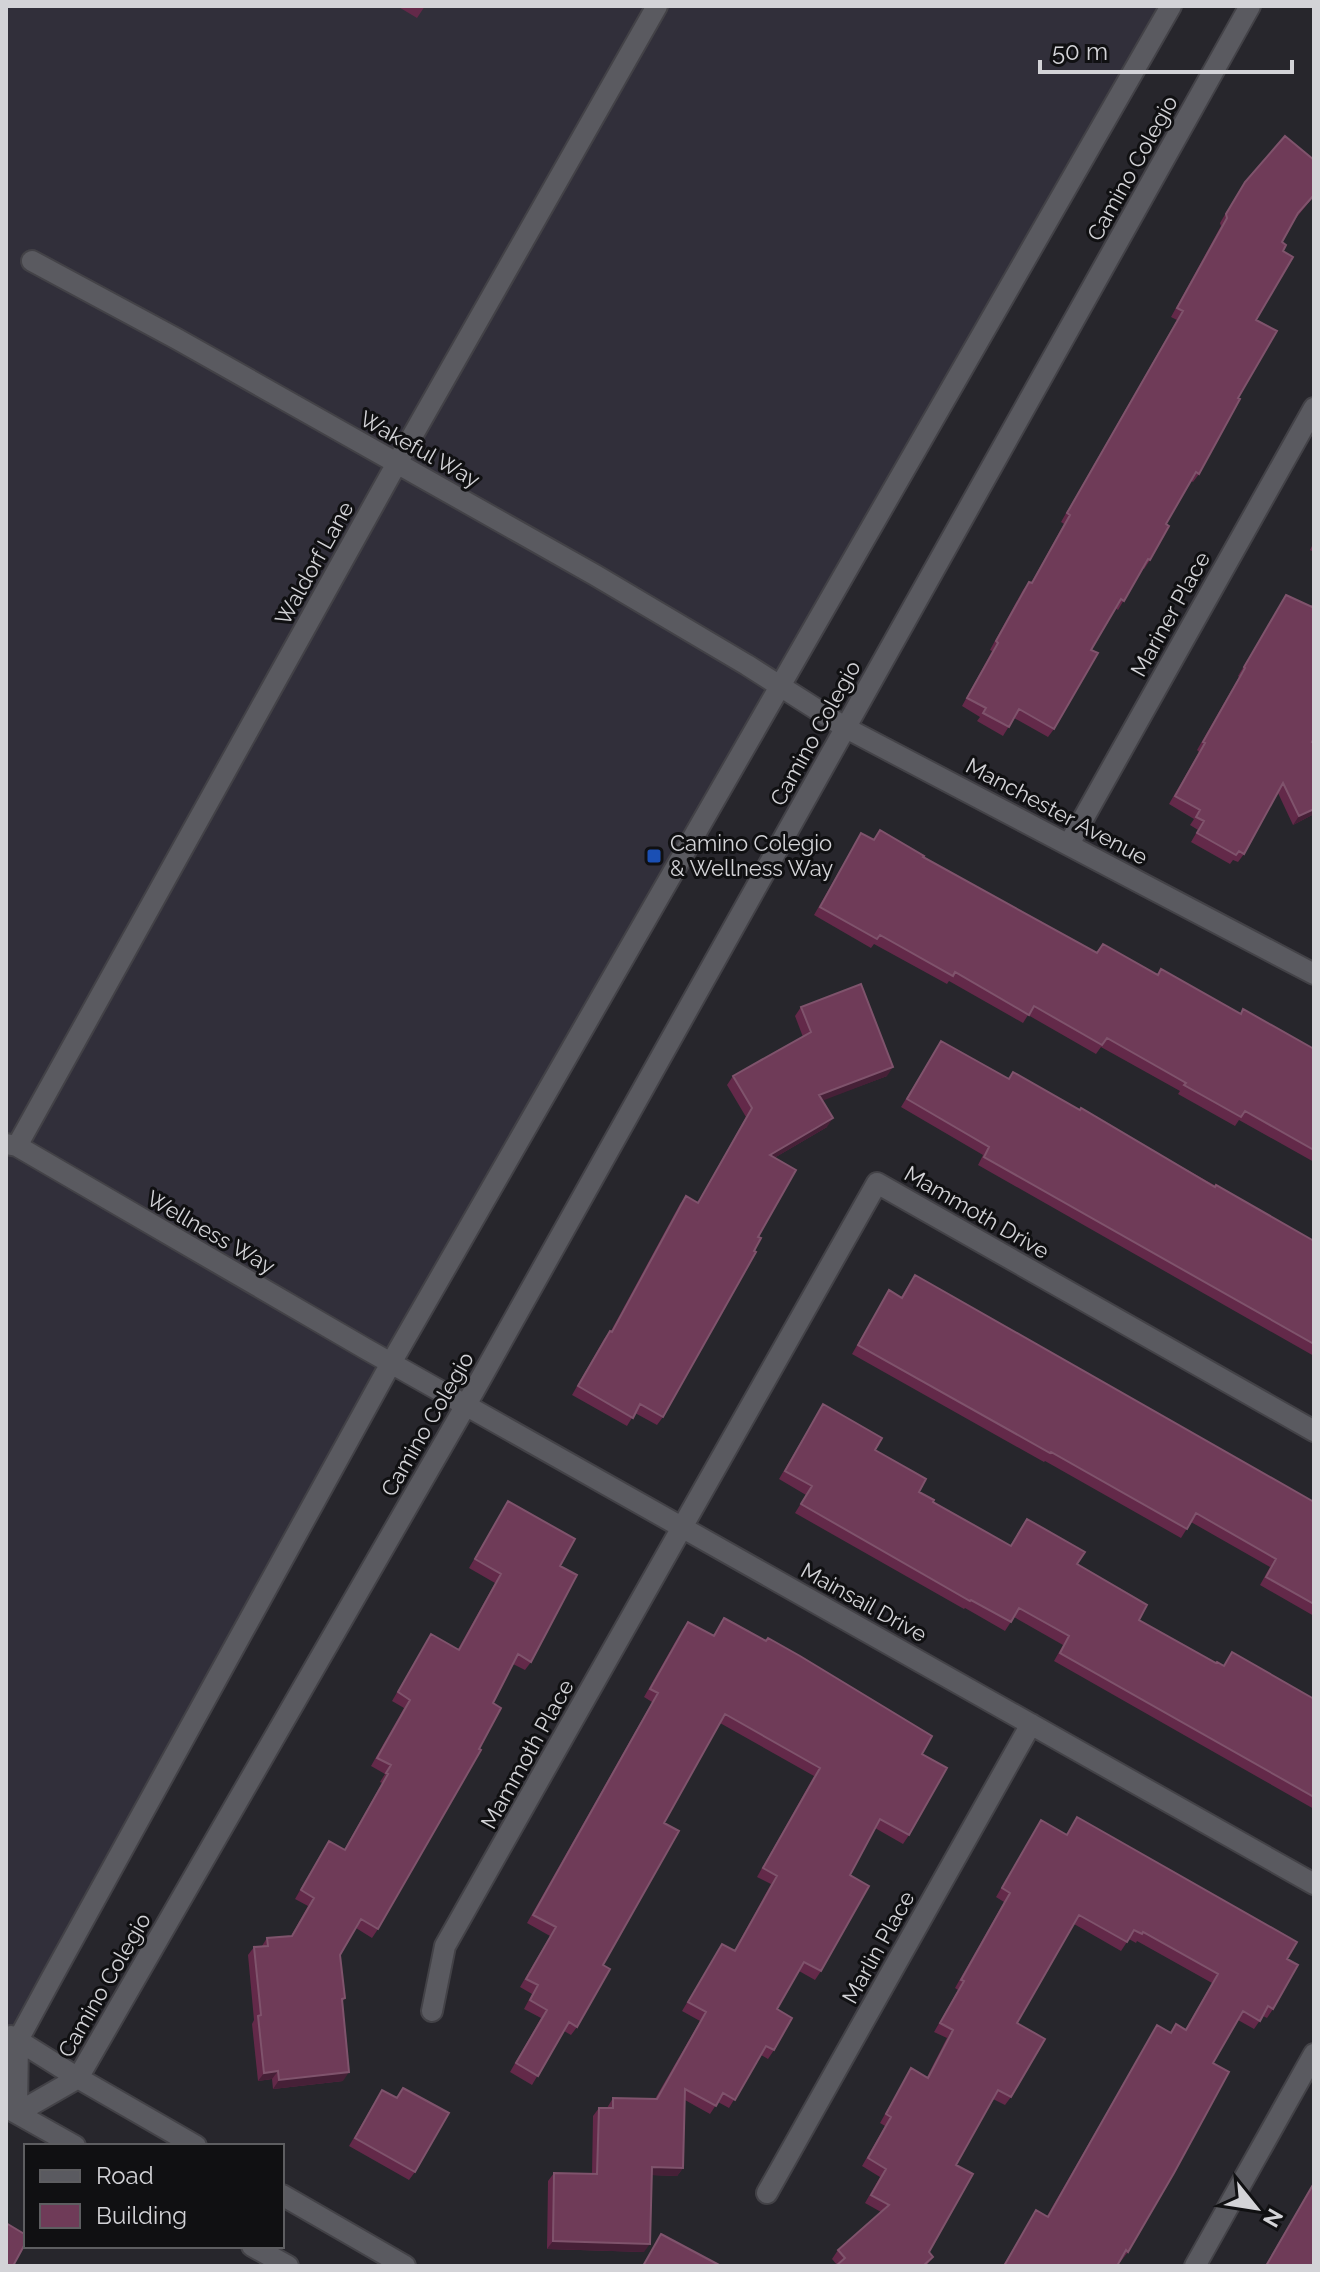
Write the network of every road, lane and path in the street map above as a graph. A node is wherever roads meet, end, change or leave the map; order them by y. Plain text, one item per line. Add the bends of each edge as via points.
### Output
1 (657, 6) edge
2 (1171, 6) edge
3 (1250, 6) edge
4 (32, 261) dead end
5 (1314, 408) edge
6 (397, 463) junction
7 (779, 687) junction
8 (846, 728) junction
9 (1069, 844) junction
10 (1314, 974) edge
11 (12, 1145) edge
12 (391, 1363) junction
13 (466, 1405) junction
14 (1314, 1431) edge
15 (682, 1527) junction
16 (1031, 1724) junction
17 (1314, 1884) edge
18 (432, 2011) dead end
19 (12, 2036) edge
20 (1314, 2054) edge
21 (78, 2078) junction
22 (11, 2110) edge
23 (71, 2144) edge
24 (193, 2144) edge
25 (767, 2193) dead end
26 (284, 2196) edge
27 (256, 2248) edge
28 (288, 2266) edge
29 (405, 2266) edge
30 (1195, 2266) edge

1 - 6 street, Waldorf Lane
2 - 7 street, Camino Colegio
3 - 8 street, Camino Colegio
4 - 6 street, Wakeful Way
5 - 9 street, Mariner Place
6 - 7 street, Wakeful Way
6 - 11 street, Waldorf Lane
7 - 8 street, Manchester Avenue
7 - 12 street, Camino Colegio
8 - 9 street, Manchester Avenue
8 - 13 street, Camino Colegio
9 - 10 street, Manchester Avenue
11 - 12 street, Wellness Way
12 - 13 street, Mainsail Drive
12 - 19 street, Camino Colegio
13 - 15 street, Mainsail Drive
13 - 21 street, Camino Colegio
14 - 15 street, Mammoth Drive via 877,1183
15 - 16 street, Mainsail Drive
15 - 18 street, Mammoth Place via 445,1946
16 - 17 street, Mainsail Drive
16 - 25 street, Marlin Place
19 - 21 street
19 - 22 street, Camino Colegio
20 - 30 street
21 - 22 street, Camino Colegio
21 - 24 street
22 - 23 street
26 - 29 street
27 - 28 street

